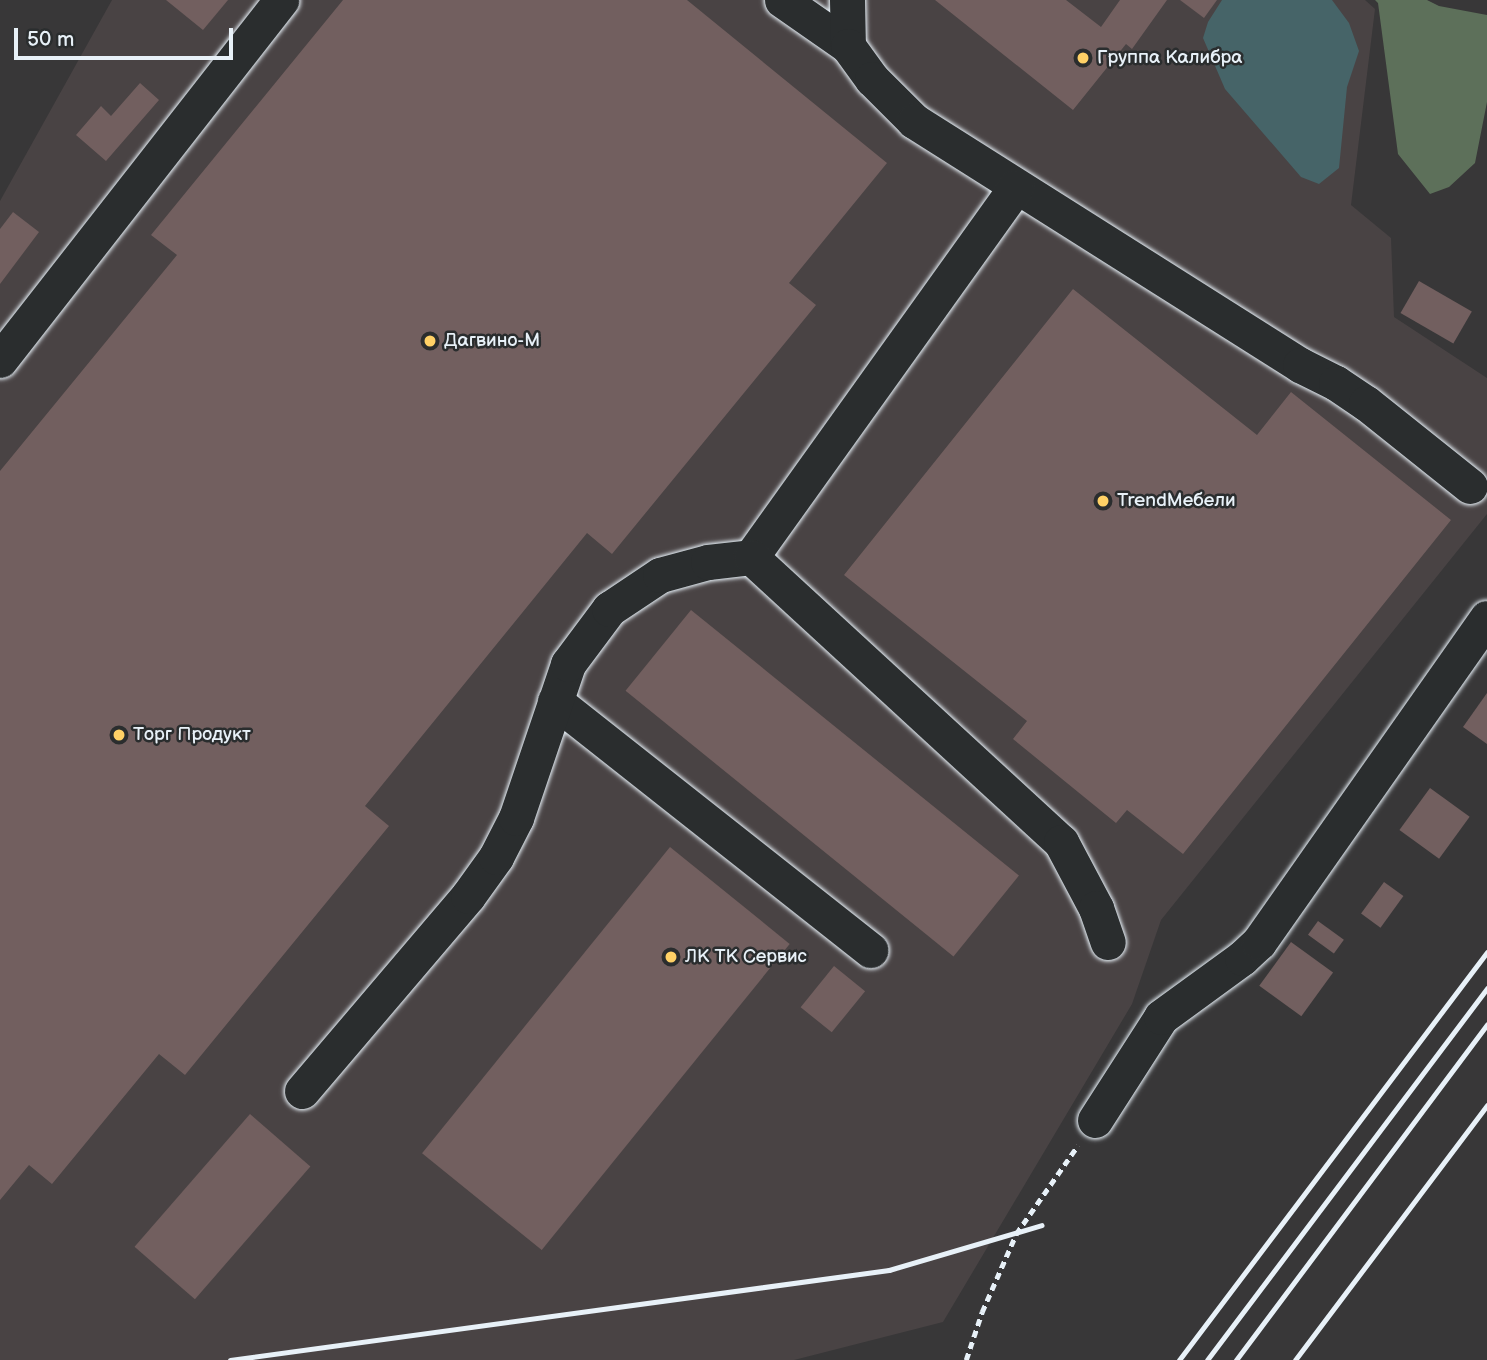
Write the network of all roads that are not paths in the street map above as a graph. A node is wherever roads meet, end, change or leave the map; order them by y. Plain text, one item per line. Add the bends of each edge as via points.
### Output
1 (281, 0) edge
2 (782, 0) edge
3 (847, 0) edge
4 (848, 46) junction
5 (1016, 187) junction
6 (0, 360) edge
7 (1470, 486) dead end
8 (751, 557) junction
9 (1487, 618) edge
10 (555, 701) junction
11 (1108, 942) dead end
12 (870, 950) dead end
13 (302, 1091) dead end
14 (1096, 1120) road end

1 - 6 lane
2 - 4 lane
3 - 4 lane
4 - 5 lane via 872,79 915,121
5 - 7 lane via 1366,402
5 - 8 lane
8 - 10 lane via 660,575 609,609 568,664
8 - 11 lane via 1061,842 1096,908
9 - 14 lane via 1265,934 1242,958 1161,1017
10 - 12 lane
10 - 13 lane via 516,818 496,857

